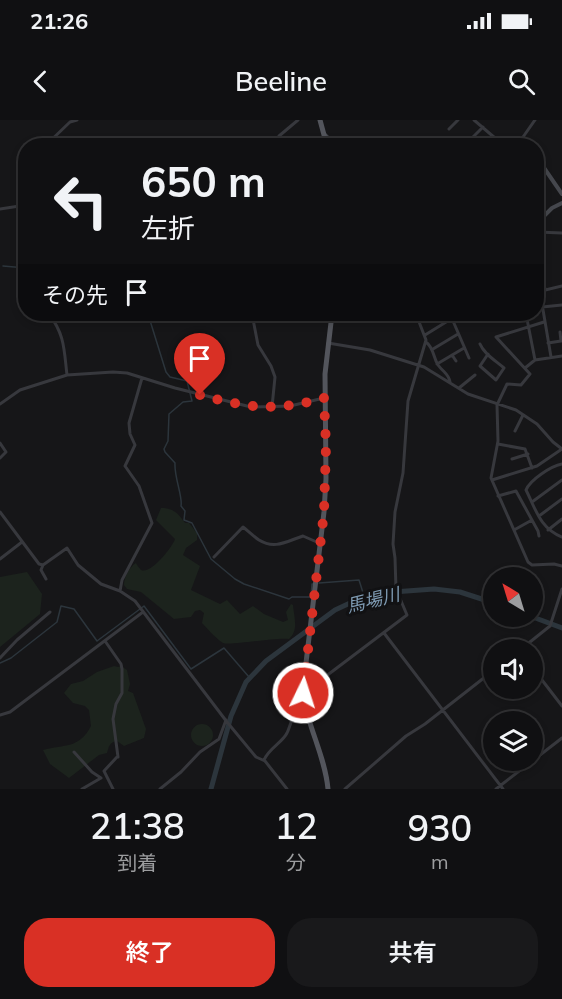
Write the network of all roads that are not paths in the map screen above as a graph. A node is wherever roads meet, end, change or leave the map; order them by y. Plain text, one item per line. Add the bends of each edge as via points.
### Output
1 (63, 120) edge
2 (77, 120) edge
3 (298, 120) edge
4 (320, 120) edge
5 (458, 120) edge
6 (474, 120) edge
7 (535, 120) edge
8 (70, 122) junction
9 (483, 127) junction
10 (448, 129) dead end
11 (325, 135) junction
12 (523, 137) edge
13 (53, 138) edge
14 (278, 138) edge
15 (326, 138) edge
16 (330, 138) edge
17 (472, 138) dead end
18 (493, 138) edge
19 (544, 169) edge
20 (562, 194) edge
21 (562, 203) edge
22 (18, 207) edge
23 (0, 209) edge
24 (544, 216) edge
25 (544, 232) edge
26 (562, 232) edge
27 (544, 285) edge
28 (562, 286) edge
29 (545, 289) joint
30 (562, 305) edge
31 (544, 307) edge
32 (55, 321) edge
33 (253, 321) edge
34 (331, 321) edge
35 (419, 321) edge
36 (449, 321) edge
37 (453, 321) edge
38 (528, 321) edge
39 (544, 322) joint
40 (529, 326) junction
41 (560, 332) dead end
42 (458, 334) junction
43 (425, 335) junction
44 (426, 342) junction
45 (327, 343) junction
46 (548, 343) junction
47 (480, 344) dead end
48 (465, 348) junction
49 (433, 349) junction
50 (488, 354) junction
51 (452, 355) junction
52 (562, 356) edge
53 (551, 357) junction
54 (469, 358) dead end
55 (535, 360) junction
56 (456, 361) dead end
57 (438, 364) junction
58 (419, 365) junction
59 (448, 368) dead end
60 (525, 368) junction
61 (445, 372) junction
62 (67, 375) junction
63 (475, 375) dead end
64 (142, 378) junction
65 (450, 382) junction
66 (459, 388) junction
67 (324, 398) junction
68 (0, 404) edge
69 (497, 404) junction
70 (272, 407) junction
71 (523, 415) junction
72 (515, 431) dead end
73 (0, 443) edge
74 (498, 444) junction
75 (562, 449) edge
76 (528, 454) junction
77 (0, 458) edge
78 (512, 459) dead end
79 (562, 464) edge
80 (532, 468) junction
81 (492, 480) junction
82 (562, 480) edge
83 (498, 496) junction
84 (529, 497) junction
85 (562, 499) edge
86 (522, 501) junction
87 (532, 502) junction
88 (0, 512) edge
89 (539, 516) junction
90 (562, 519) edge
91 (532, 520) junction
92 (513, 530) junction
93 (548, 530) junction
94 (539, 536) dead end
95 (562, 537) edge
96 (22, 542) junction
97 (320, 543) junction
98 (214, 557) dead end
99 (0, 559) edge
100 (43, 565) junction
101 (562, 566) edge
102 (46, 579) dead end
103 (562, 589) edge
104 (120, 591) junction
105 (50, 612) dead end
106 (143, 612) junction
107 (384, 633) junction
108 (533, 639) edge
109 (105, 641) junction
110 (0, 658) edge
111 (483, 678) edge
112 (543, 681) edge
113 (304, 695) junction
114 (562, 706) edge
115 (442, 709) junction
116 (0, 715) edge
117 (227, 721) junction
118 (562, 738) edge
119 (74, 752) dead end
120 (264, 760) junction
121 (103, 777) junction
122 (501, 787) edge
123 (82, 789) edge
124 (113, 789) edge
125 (160, 789) edge
126 (287, 789) edge
127 (328, 789) edge
128 (345, 789) edge
129 (496, 789) edge

1 - 8 street
2 - 8 street
3 - 14 street
4 - 11 main road
5 - 10 street
6 - 9 street
7 - 12 street
8 - 13 street
9 - 17 street
9 - 18 street
11 - 15 main road
11 - 16 street
19 - 20 street
21 - 24 street
22 - 23 street
25 - 26 street
27 - 29 street
28 - 29 street
30 - 31 street
32 - 62 street via 62,336
33 - 70 street via 258,345 275,377
34 - 45 main road
35 - 43 street
36 - 43 street
37 - 42 street
38 - 40 street
39 - 40 street
39 - 46 street
40 - 55 street
40 - 60 street via 496,337
41 - 46 street via 561,341
42 - 48 street
42 - 49 street
43 - 44 street
44 - 49 street
44 - 58 street
45 - 58 street via 370,350
45 - 67 main road
46 - 53 street
47 - 50 street
48 - 51 street
48 - 54 street
49 - 57 street
50 - 50 street via 504,368 495,380 480,366
51 - 56 street
51 - 57 street
52 - 53 street
53 - 55 street
55 - 60 street
57 - 61 street
58 - 65 street
58 - 107 street via 408,401 393,544 396,589 407,615
59 - 61 street
60 - 69 street via 530,374 521,384 508,382
61 - 65 street
62 - 64 street via 117,372
62 - 68 street via 20,390
63 - 66 street
64 - 70 street via 237,405
64 - 104 street via 129,427 135,445 125,466 140,486 152,523 130,562
65 - 66 street
66 - 69 street
67 - 70 street
67 - 97 main road via 326,479
69 - 71 street
69 - 74 street
71 - 72 street
71 - 75 street
73 - 77 street via 6,453
74 - 76 street via 524,448
74 - 81 street
75 - 80 street
76 - 78 street
76 - 80 street
79 - 84 street via 526,487
80 - 81 street
81 - 83 street
82 - 87 street
83 - 86 street via 514,490
83 - 92 street
84 - 86 street
84 - 87 street
85 - 89 street
86 - 91 street
87 - 89 street
88 - 96 street
89 - 93 street
90 - 93 street
91 - 92 street
91 - 94 street
92 - 101 street via 532,565
93 - 95 street
96 - 99 street
96 - 100 street
97 - 98 street via 303,536 272,545 243,527
97 - 113 main road
100 - 102 street
100 - 104 street via 67,548 80,566 103,585
103 - 108 street via 550,624
104 - 106 street
105 - 110 street
106 - 109 street
106 - 117 street
107 - 113 street
107 - 115 street
109 - 116 street via 10,712
109 - 121 street via 121,664 122,693 113,718 119,756 105,769
111 - 115 street
112 - 114 street
113 - 120 street via 286,734
113 - 127 main road
115 - 122 street
115 - 128 street
117 - 120 street via 256,757
117 - 125 street via 219,739
118 - 122 street
119 - 121 street via 92,772
120 - 126 street
121 - 123 street
121 - 124 street
122 - 129 street

